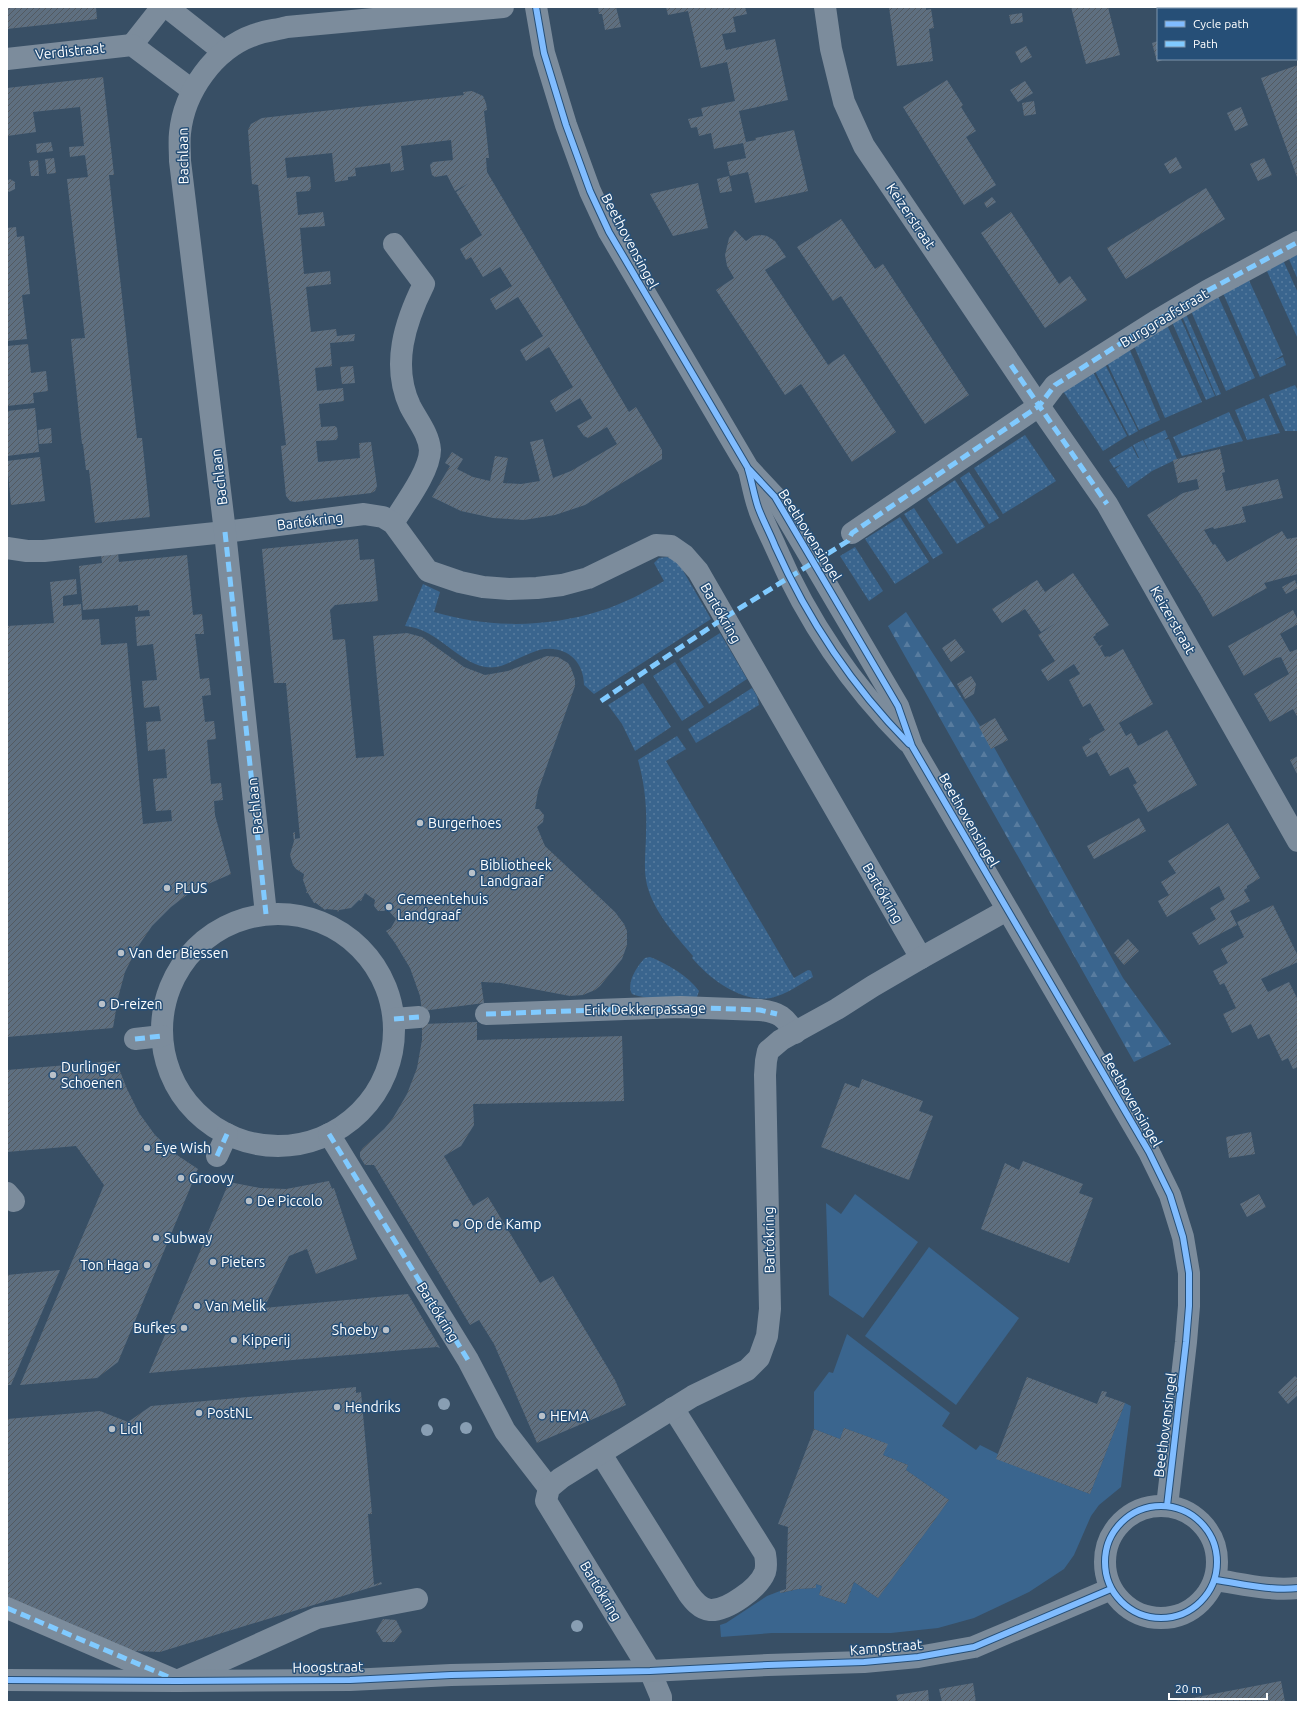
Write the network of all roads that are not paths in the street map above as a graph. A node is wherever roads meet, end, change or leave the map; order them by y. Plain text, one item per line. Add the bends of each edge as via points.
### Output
1 (162, 7) edge
2 (167, 7) edge
3 (503, 7) edge
4 (536, 7) edge
5 (825, 7) edge
6 (132, 45) junction
7 (224, 52) junction
8 (7, 59) edge
9 (192, 90) junction
10 (1298, 242) edge
11 (394, 244) dead end
12 (1039, 406) junction
13 (748, 468) junction
14 (393, 523) junction
15 (225, 532) junction
16 (852, 533) dead end
17 (9, 550) edge
18 (912, 746) junction
19 (1298, 841) edge
20 (1007, 910) junction
21 (266, 914) junction
22 (921, 958) junction
23 (486, 1014) dead end
24 (419, 1017) dead end
25 (394, 1019) junction
26 (795, 1032) junction
27 (162, 1036) junction
28 (135, 1039) dead end
29 (227, 1134) junction
30 (329, 1134) junction
31 (217, 1156) dead end
32 (673, 1408) junction
33 (602, 1454) junction
34 (549, 1488) junction
35 (1167, 1506) junction
36 (1216, 1580) junction
37 (1298, 1588) edge
38 (1112, 1589) junction
39 (417, 1599) dead end
40 (7, 1608) edge
41 (650, 1671) junction
42 (7, 1680) edge
43 (177, 1681) junction
44 (661, 1702) edge

1 - 6 street
2 - 7 street
3 - 7 street, Bachlaan via 287,27 254,35
4 - 13 street, Beethovensingel via 544,53 590,191 609,232
5 - 12 street, Keizerstraat via 831,49 844,102 864,146
6 - 8 street, Verdistraat
6 - 9 street
7 - 9 street, Bachlaan
9 - 15 street, Bachlaan via 180,133 180,161
10 - 12 street, Burggraafstraat via 1207,291 1123,342 1056,385
11 - 14 street via 424,284 405,330 401,356 402,380 410,405 427,437 430,450 426,468
12 - 16 street
12 - 19 street, Keizerstraat via 1107,504
13 - 18 street, Beethovensingel via 775,497 814,562 898,706
13 - 18 street, Beethovensingel via 758,507 786,571 822,636 853,680
14 - 15 street, Bartókring via 383,517 364,514
14 - 22 street, Bartókring via 428,571 483,587 509,589 562,585 588,578 656,545 671,546 684,555 698,571
15 - 17 street via 44,551
15 - 21 street, Bachlaan
18 - 20 street, Beethovensingel
20 - 22 street, Bartókring
20 - 35 street, Beethovensingel via 1149,1152 1170,1195 1183,1237 1189,1273 1190,1306
21 - 25 street via 292,914 318,921 341,932 362,949 378,970 389,994
21 - 27 street via 244,918 224,927 189,954 168,992
22 - 26 street, Bartókring via 837,1010
23 - 26 street, Erik Dekkerpassage via 680,1008 760,1010 777,1014 787,1020
24 - 25 street
25 - 30 street via 391,1059 384,1078 362,1111
26 - 32 street, Bartókring via 768,1051 766,1061 770,1297 767,1336 759,1358 747,1370
27 - 28 street
27 - 29 street via 166,1060 175,1083 188,1104 206,1121
29 - 30 street via 247,1141 289,1146 310,1142
29 - 31 street
30 - 34 street, Bartókring via 468,1360 505,1431
32 - 33 street, Bartókring
32 - 33 street via 765,1554 765,1573 741,1598 709,1610 697,1604
33 - 34 street, Bartókring via 560,1478
34 - 41 street, Bartókring via 546,1501
35 - 36 main road via 1184,1510 1198,1519 1209,1532 1218,1558
35 - 38 main road via 1150,1507 1133,1513 1120,1524 1110,1538 1105,1555 1105,1573
36 - 37 main road via 1269,1588
36 - 38 main road via 1207,1597 1193,1610 1176,1617 1157,1619 1139,1614 1123,1604
38 - 41 main road, Kampstraat via 974,1647 918,1657 864,1662
39 - 43 street via 317,1618
40 - 43 street
41 - 43 main road, Hoogstraat via 350,1680
41 - 44 street, Bartókring via 661,1696
42 - 43 main road, Hoogstraat

